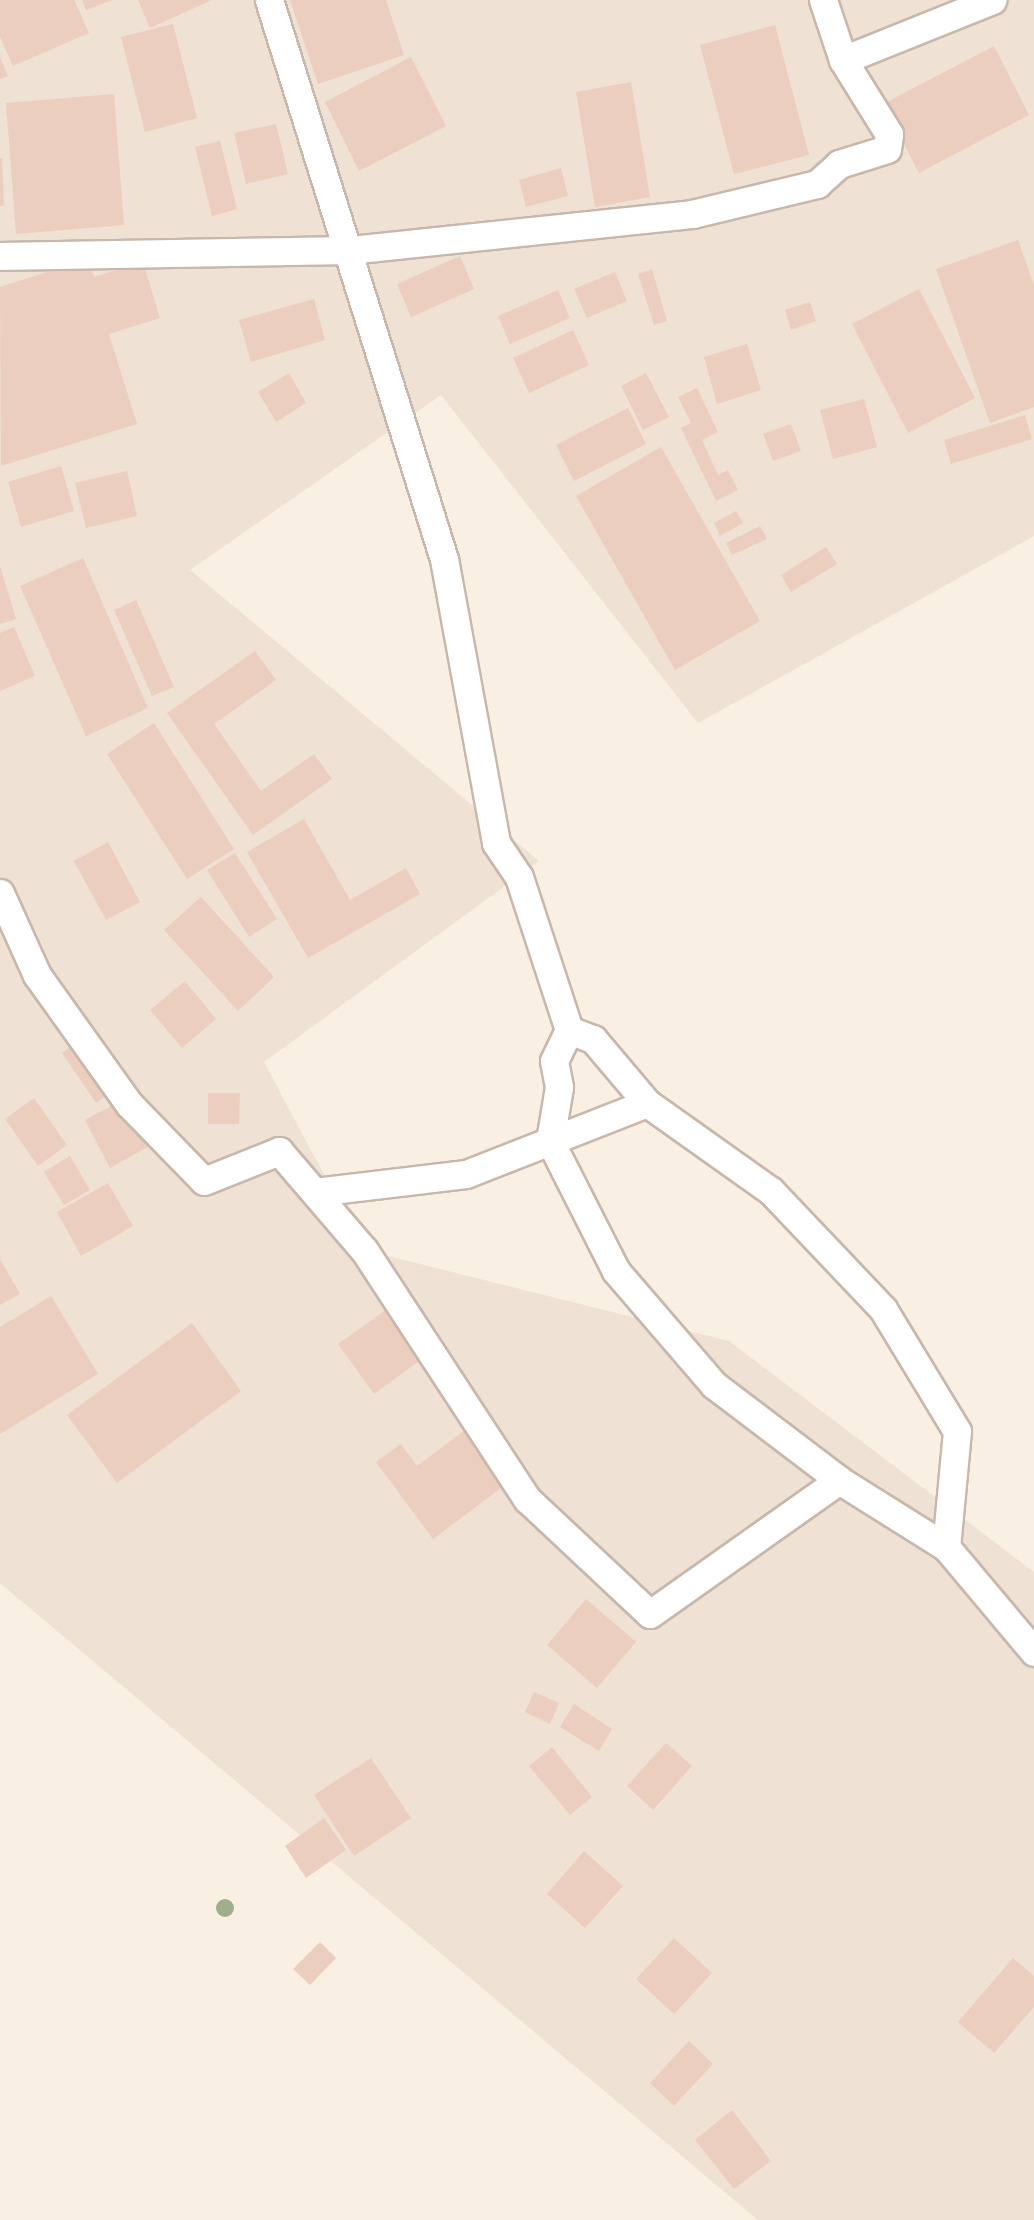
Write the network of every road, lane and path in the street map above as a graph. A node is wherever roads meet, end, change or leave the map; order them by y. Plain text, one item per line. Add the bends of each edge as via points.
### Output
1 (269, 0) edge
2 (823, 0) edge
3 (992, 0) edge
4 (843, 60) junction
5 (350, 250) junction
6 (0, 256) edge
7 (0, 893) edge
8 (569, 1030) junction
9 (647, 1103) junction
10 (550, 1141) junction
11 (315, 1192) junction
12 (839, 1480) junction
13 (946, 1547) junction
14 (1034, 1652) edge

1 - 5 street
2 - 4 street
3 - 4 street
4 - 5 street via 889,134 888,148 839,164 817,184 692,214
5 - 6 street
5 - 8 street via 444,559 496,843 519,876
7 - 11 street via 37,975 83,1040 129,1104 204,1180 279,1151
8 - 9 street via 593,1039
8 - 10 street via 554,1061 559,1087
9 - 10 street
9 - 13 street via 771,1191 883,1309 957,1431
10 - 11 street via 466,1174
10 - 12 street via 616,1271 714,1385
11 - 12 street via 364,1250 527,1499 650,1614
12 - 13 street
13 - 14 street

